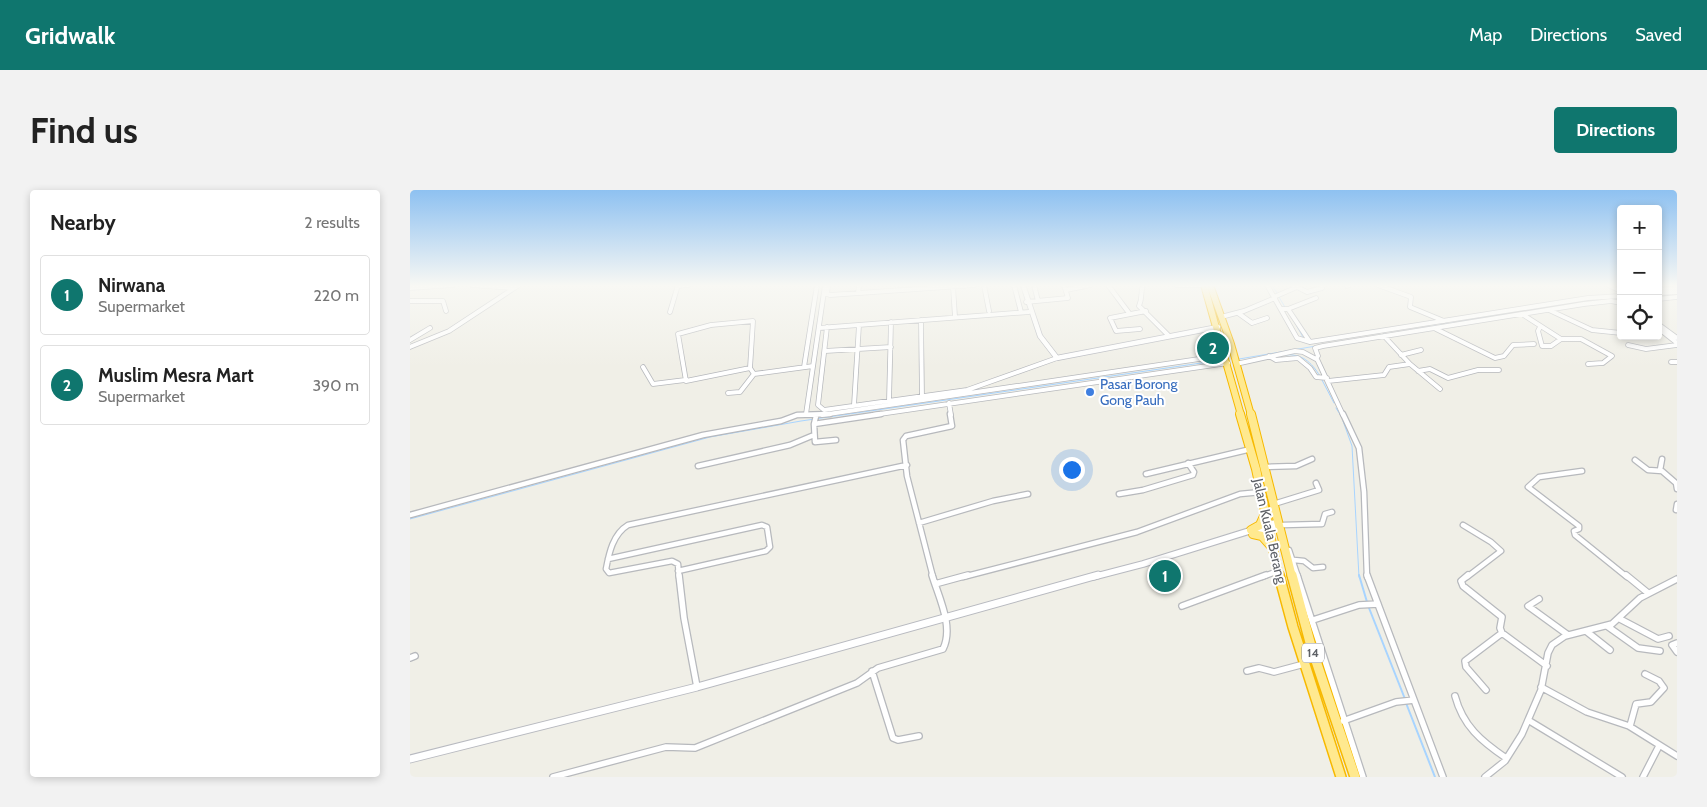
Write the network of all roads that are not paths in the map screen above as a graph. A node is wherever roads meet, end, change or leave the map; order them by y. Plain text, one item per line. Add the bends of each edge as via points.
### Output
1 (476, 312) edge
2 (813, 312) edge
3 (822, 312) edge
4 (954, 312) edge
5 (1016, 312) edge
6 (1028, 312) edge
7 (1132, 312) edge
8 (1148, 312) edge
9 (1214, 312) edge
10 (1219, 312) edge
11 (1286, 312) edge
12 (1288, 312) edge
13 (1423, 312) edge
14 (1515, 312) edge
15 (1516, 312) edge
16 (1518, 312) edge
17 (1553, 312) edge
18 (1128, 313) joint
19 (1238, 313) joint
20 (954, 317) junction
21 (1221, 317) junction
22 (1267, 318) dead end
23 (921, 320) junction
24 (1444, 321) junction
25 (891, 322) junction
26 (1428, 324) junction
27 (859, 325) junction
28 (828, 327) junction
29 (1218, 327) junction
30 (1540, 327) junction
31 (1662, 327) edge
32 (430, 328) dead end
33 (819, 328) junction
34 (1434, 328) junction
35 (1140, 329) dead end
36 (1662, 331) edge
37 (1617, 333) edge
38 (1169, 336) junction
39 (1384, 336) junction
40 (1677, 338) edge
41 (1562, 339) junction
42 (410, 340) edge
43 (1310, 342) junction
44 (1321, 344) junction
45 (1534, 344) dead end
46 (1677, 344) edge
47 (1628, 345) dead end
48 (410, 346) edge
49 (891, 347) junction
50 (858, 349) junction
51 (1421, 350) dead end
52 (825, 351) junction
53 (1401, 355) junction
54 (1270, 357) junction
55 (1057, 358) junction
56 (1317, 359) junction
57 (1231, 360) junction
58 (1671, 362) dead end
59 (1677, 362) edge
60 (1410, 364) junction
61 (1588, 364) dead end
62 (813, 366) junction
63 (804, 367) junction
64 (643, 368) dead end
65 (750, 368) junction
66 (1499, 370) dead end
67 (1418, 371) junction
68 (754, 374) junction
69 (1121, 374) junction
70 (1324, 379) junction
71 (685, 380) junction
72 (1440, 389) dead end
73 (728, 393) dead end
74 (922, 398) junction
75 (889, 402) junction
76 (949, 403) junction
77 (854, 405) junction
78 (806, 414) junction
79 (815, 420) junction
80 (814, 435) junction
81 (836, 440) dead end
82 (1251, 449) junction
83 (1662, 459) dead end
84 (1312, 460) dead end
85 (1635, 460) dead end
86 (1188, 463) junction
87 (907, 465) junction
88 (698, 466) dead end
89 (1266, 468) junction
90 (1660, 470) junction
91 (1582, 471) dead end
92 (1146, 474) dead end
93 (1316, 483) dead end
94 (1677, 489) edge
95 (1271, 490) junction
96 (1261, 492) junction
97 (1028, 494) dead end
98 (1119, 494) dead end
99 (1277, 503) junction
100 (1265, 512) junction
101 (1332, 512) dead end
102 (410, 515) edge
103 (919, 523) junction
104 (1280, 524) junction
105 (1463, 526) dead end
106 (1268, 527) junction
107 (1252, 532) junction
108 (1273, 549) junction
109 (608, 559) junction
110 (1290, 561) junction
111 (1323, 567) dead end
112 (678, 571) junction
113 (1278, 571) junction
114 (1676, 582) edge
115 (935, 584) junction
116 (1648, 593) junction
117 (1539, 599) dead end
118 (1375, 604) junction
119 (1182, 606) dead end
120 (945, 616) junction
121 (1620, 619) junction
122 (1313, 620) junction
123 (1607, 626) junction
124 (1586, 631) junction
125 (1502, 633) junction
126 (1568, 636) junction
127 (1668, 636) dead end
128 (1677, 643) edge
129 (1315, 646) junction
130 (1610, 650) dead end
131 (1660, 651) dead end
132 (1677, 652) edge
133 (1305, 664) junction
134 (1547, 666) junction
135 (872, 671) junction
136 (1247, 671) dead end
137 (1645, 674) dead end
138 (697, 687) junction
139 (1541, 687) junction
140 (1486, 690) dead end
141 (1455, 696) dead end
142 (1408, 700) junction
143 (1528, 720) junction
144 (1341, 721) junction
145 (1630, 726) junction
146 (919, 736) dead end
147 (1659, 746) junction
148 (1677, 756) edge
149 (1506, 758) junction
150 (410, 759) edge
151 (1495, 776) edge
152 (553, 777) edge
153 (1341, 777) edge
154 (1355, 777) edge
155 (1363, 777) edge
156 (1443, 777) edge
157 (1485, 777) edge
158 (1622, 777) edge
159 (1644, 777) edge

1 - 48 street via 449,331
2 - 63 street
3 - 33 street
4 - 20 street
5 - 20 street
6 - 55 street
7 - 18 street
8 - 38 street
9 - 29 highway, Jalan Kuala Berang / 14
10 - 21 highway, Jalan Kuala Berang / 14
11 - 43 street via 1297,338
12 - 43 street
13 - 24 street
14 - 24 street
15 - 34 street
16 - 30 street
17 - 37 street via 1580,327 1606,334
18 - 35 street via 1110,318 1115,330
19 - 21 street
19 - 22 street via 1252,324
20 - 23 street
21 - 57 highway, Jalan Kuala Berang / 14
23 - 25 street
23 - 74 street
24 - 26 street
25 - 27 street
25 - 49 street
26 - 34 street
26 - 44 street
27 - 28 street
27 - 50 street
28 - 33 street
28 - 52 street
29 - 38 street
29 - 57 highway, Jalan Kuala Berang / 14
30 - 41 street
30 - 41 street via 1538,332 1542,346 1551,346
31 - 40 street
32 - 42 street
33 - 62 street
34 - 39 street
34 - 45 street via 1495,358 1501,358 1513,345
36 - 46 street
38 - 55 street
39 - 44 street
39 - 53 street
41 - 61 street via 1581,339 1612,356 1600,364
43 - 44 street
44 - 56 street via 1315,348
46 - 47 street via 1656,349
49 - 50 street
49 - 75 street
50 - 52 street
50 - 77 street
51 - 53 street
52 - 77 street via 819,407 824,410
53 - 60 street
54 - 56 street via 1298,351
54 - 57 street
54 - 70 street via 1298,358
55 - 74 street via 972,389
56 - 70 street
57 - 69 street
57 - 69 street
57 - 82 highway, Jalan Kuala Berang / 14
57 - 89 highway, Jalan Kuala Berang / 14
58 - 59 street
60 - 67 street
60 - 70 street via 1389,367 1384,375
62 - 63 street
62 - 78 street
63 - 68 street
64 - 71 street via 653,384
65 - 68 street
65 - 71 street
65 - 71 street via 754,322 711,325 678,334
66 - 67 street via 1475,371 1448,378 1430,370
67 - 72 street
68 - 73 street via 740,392
69 - 74 street
69 - 76 street
70 - 118 street via 1359,448 1364,492 1365,568
74 - 75 street
75 - 77 street
75 - 79 street
76 - 79 street
76 - 87 street via 953,424 950,427 903,438
78 - 79 street
78 - 102 street via 703,434
79 - 80 street
80 - 81 street via 816,443
80 - 88 street via 790,445
82 - 86 street
82 - 96 highway, Jalan Kuala Berang / 14
83 - 90 street
84 - 89 street via 1292,467
85 - 90 street via 1648,470
86 - 92 street
86 - 98 street via 1193,475
87 - 103 street
87 - 109 street via 628,525 622,529
89 - 95 highway, Jalan Kuala Berang / 14
90 - 94 street via 1676,483
91 - 116 street via 1539,476 1527,486 1579,526 1574,531 1575,535
93 - 99 street via 1319,490
95 - 99 highway, Jalan Kuala Berang / 14
95 - 104 highway, Jalan Kuala Berang / 14
96 - 100 highway, Jalan Kuala Berang / 14
96 - 115 street via 1240,494 1137,532
97 - 103 street
99 - 104 highway, Jalan Kuala Berang / 14
100 - 106 highway, Jalan Kuala Berang / 14
100 - 107 highway via 1263,522
101 - 104 street via 1325,514 1322,524
103 - 115 street
104 - 106 street
104 - 110 highway, Jalan Kuala Berang / 14
104 - 110 highway, Jalan Kuala Berang / 14 via 1290,550
105 - 125 street via 1502,551 1461,581 1502,617
106 - 107 street
106 - 108 highway, Jalan Kuala Berang / 14
107 - 108 highway via 1262,536
107 - 120 street
108 - 113 highway, Jalan Kuala Berang / 14
109 - 112 street via 606,569 611,573 675,561
109 - 112 street via 762,525 767,527 770,547 766,551
110 - 111 street via 1304,561 1313,568
110 - 122 street
110 - 129 highway, Jalan Kuala Berang / 14
112 - 138 street
113 - 119 street
113 - 133 highway, Jalan Kuala Berang / 14
114 - 116 street
115 - 120 street
116 - 121 street
117 - 126 street via 1528,606
118 - 122 street via 1339,610 1337,614
118 - 142 street
120 - 135 street via 948,636 943,649
120 - 138 street
121 - 123 street
121 - 127 street via 1635,630 1644,630 1658,639
122 - 129 street
123 - 124 street
123 - 131 street via 1638,648
124 - 126 street
124 - 130 street
125 - 134 street
125 - 140 street via 1465,661 1466,667
126 - 134 street via 1551,647
128 - 132 street via 1672,646
129 - 144 highway, Jalan Kuala Berang / 14
133 - 136 street via 1274,672 1259,668
133 - 153 highway, Jalan Kuala Berang / 14
134 - 139 street
135 - 146 street via 892,738
135 - 152 street via 857,683 695,748 666,747
137 - 145 street via 1659,681 1664,688 1651,702 1636,704
138 - 150 street
139 - 143 street
139 - 145 street via 1587,712
141 - 149 street via 1459,716 1465,725
142 - 144 street
142 - 156 street
143 - 149 street
143 - 158 street
144 - 154 highway, Jalan Kuala Berang / 14
144 - 155 street
145 - 147 street
147 - 148 street
147 - 159 street
149 - 151 street
151 - 157 street

